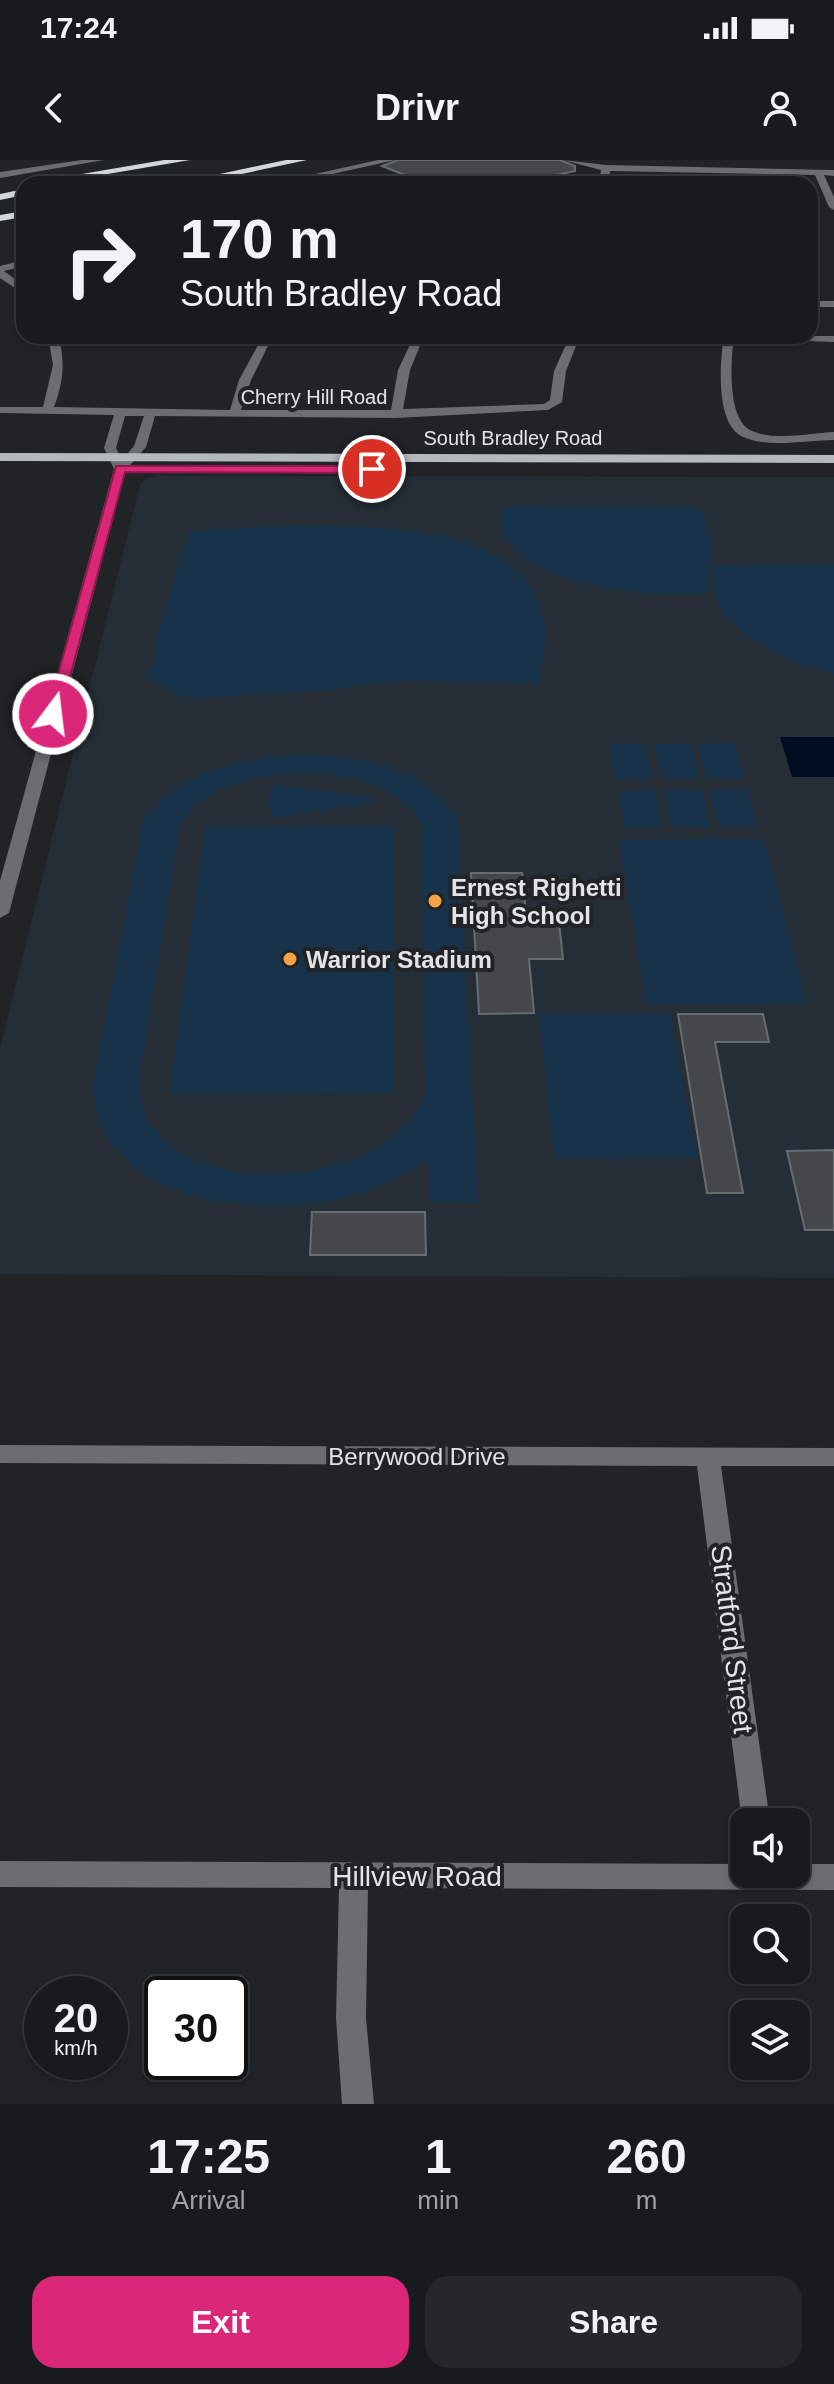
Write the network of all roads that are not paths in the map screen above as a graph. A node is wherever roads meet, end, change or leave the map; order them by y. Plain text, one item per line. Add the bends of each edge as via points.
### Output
1 (100, 160) edge
2 (185, 160) edge
3 (194, 160) edge
4 (302, 160) edge
5 (391, 160) edge
6 (567, 160) edge
7 (606, 168) junction
8 (818, 173) junction
9 (834, 173) edge
10 (0, 175) edge
11 (79, 176) edge
12 (110, 176) edge
13 (219, 176) edge
14 (314, 176) edge
15 (605, 176) edge
16 (834, 207) edge
17 (0, 271) edge
18 (16, 284) edge
19 (55, 344) edge
20 (264, 344) edge
21 (415, 344) edge
22 (572, 344) edge
23 (728, 344) edge
24 (0, 410) edge
25 (47, 412) junction
26 (120, 414) junction
27 (150, 414) junction
28 (396, 414) junction
29 (234, 415) junction
30 (834, 436) edge
31 (0, 457) edge
32 (834, 459) edge
33 (122, 461) junction
34 (0, 468) edge
35 (834, 470) edge
36 (0, 913) edge
37 (0, 1454) edge
38 (708, 1457) junction
39 (834, 1457) edge
40 (754, 1808) edge
41 (0, 1874) edge
42 (354, 1875) junction
43 (730, 1876) edge
44 (810, 1877) edge
45 (834, 1877) edge
46 (358, 2104) edge

1 - 10 street
2 - 11 highway
3 - 12 highway
4 - 13 highway
5 - 14 street
6 - 7 street
7 - 8 street
7 - 15 street
8 - 9 street
8 - 16 street
17 - 18 street
19 - 25 street via 58,379
20 - 29 street
21 - 28 street via 404,370
22 - 28 street, Cherry Hill Road via 560,371 556,402 548,407
23 - 30 street via 726,386 736,424 744,432
24 - 25 street, Cherry Hill Road
25 - 26 street, Cherry Hill Road
26 - 27 street, Cherry Hill Road
26 - 33 street via 110,448
27 - 29 street, Cherry Hill Road
27 - 33 street via 140,447
28 - 29 street, Cherry Hill Road
31 - 33 main road, South Bradley Road
32 - 33 main road, South Bradley Road
33 - 34 main road, South Bradley Road
33 - 35 main road, South Bradley Road
33 - 36 street
37 - 38 street, Berrywood Drive
38 - 39 street, Berrywood Drive
38 - 40 street, Stratford Street
41 - 42 street, Hillview Road
42 - 43 street, Hillview Road
42 - 46 street via 351,2013
44 - 45 street, Hillview Road

